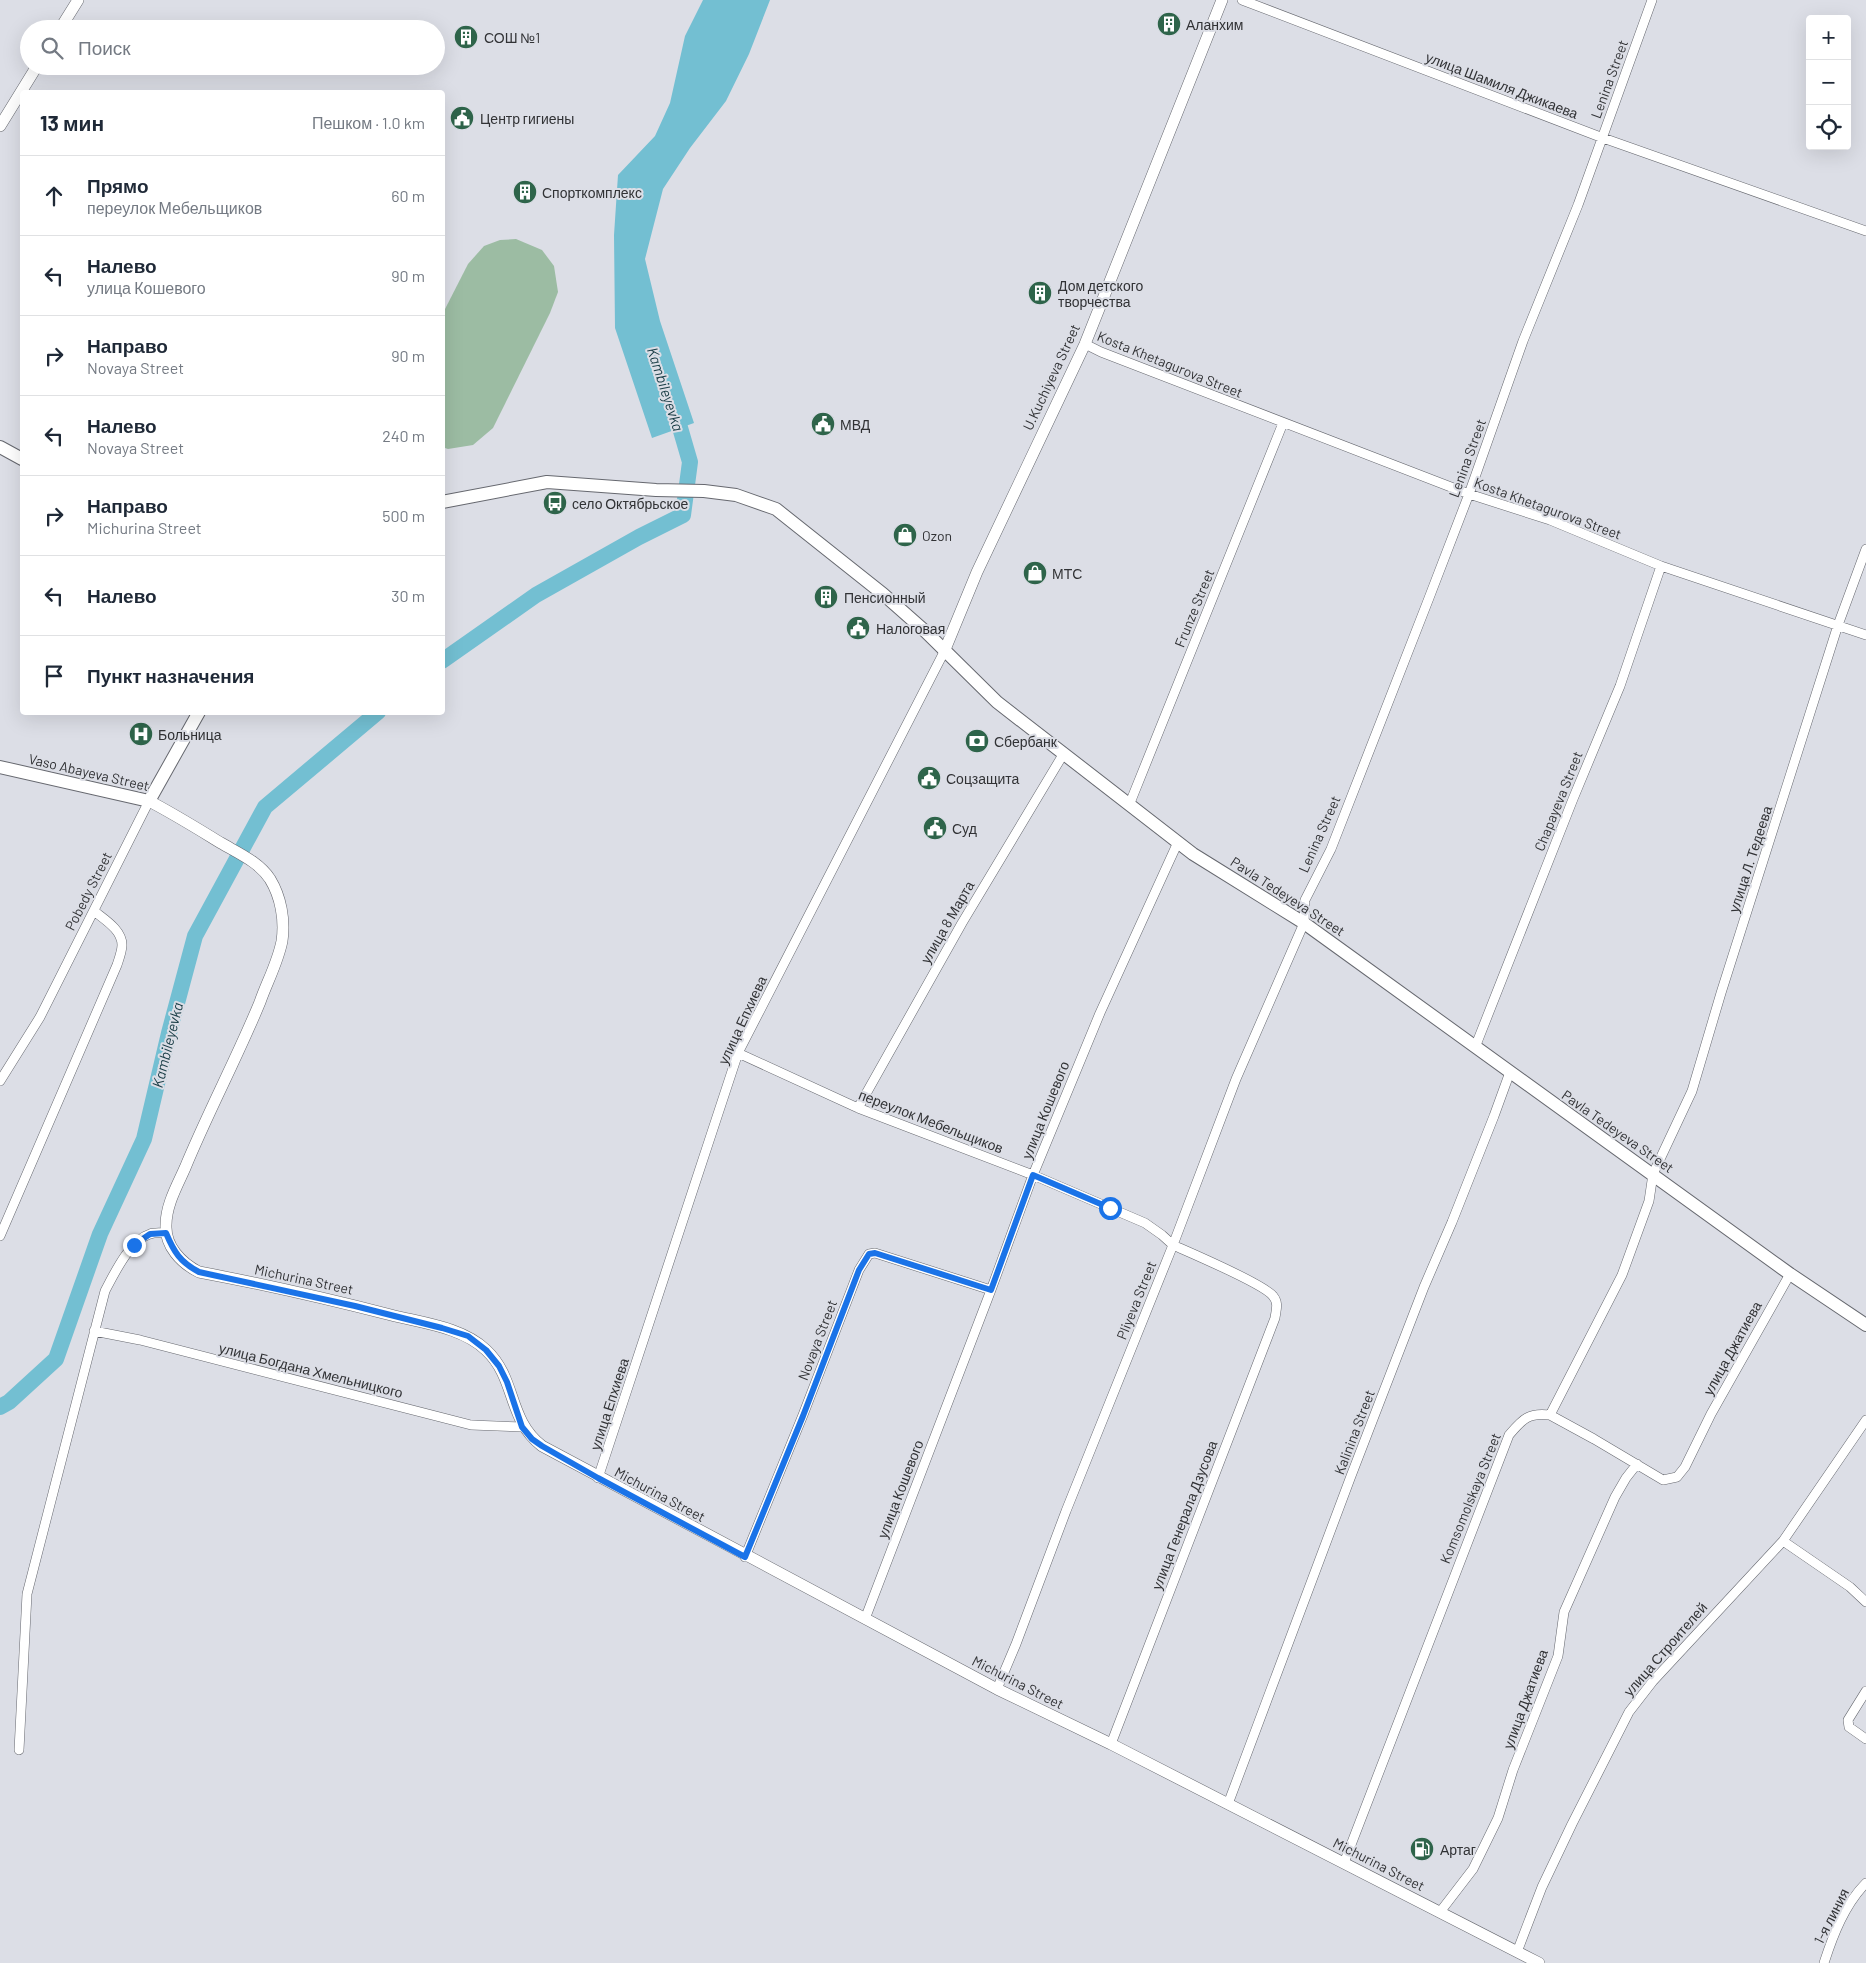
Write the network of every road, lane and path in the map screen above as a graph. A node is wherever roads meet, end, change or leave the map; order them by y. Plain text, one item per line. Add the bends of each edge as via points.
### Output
1 (78, 0) edge
2 (1222, 0) edge
3 (1242, 0) edge
4 (1652, 0) edge
5 (66, 20) edge
6 (31, 75) edge
7 (22, 90) edge
8 (20, 94) edge
9 (0, 126) edge
10 (1603, 138) junction
11 (1866, 231) edge
12 (1084, 344) junction
13 (1283, 423) junction
14 (0, 447) edge
15 (20, 458) edge
16 (1469, 494) junction
17 (445, 501) edge
18 (1866, 549) edge
19 (1661, 566) junction
20 (1838, 625) junction
21 (1866, 635) edge
22 (944, 652) junction
23 (197, 715) edge
24 (1064, 753) junction
25 (0, 766) edge
26 (149, 801) junction
27 (1130, 803) junction
28 (1178, 842) junction
29 (94, 912) junction
30 (1304, 923) junction
31 (1476, 1045) junction
32 (738, 1053) junction
33 (1510, 1072) junction
34 (0, 1081) edge
35 (858, 1108) junction
36 (1654, 1174) junction
37 (1033, 1175) junction
38 (166, 1233) junction
39 (0, 1236) edge
40 (1173, 1245) junction
41 (1790, 1274) junction
42 (991, 1290) junction
43 (1273, 1295) joint
44 (1866, 1325) edge
45 (94, 1331) junction
46 (1550, 1415) junction
47 (1866, 1420) edge
48 (522, 1427) junction
49 (1637, 1464) junction
50 (598, 1478) junction
51 (1783, 1541) junction
52 (745, 1557) junction
53 (1866, 1602) edge
54 (865, 1619) junction
55 (997, 1689) junction
56 (1866, 1691) edge
57 (1866, 1739) edge
58 (1111, 1744) junction
59 (19, 1750) dead end
60 (1228, 1804) junction
61 (1344, 1863) junction
62 (1866, 1883) edge
63 (1440, 1912) junction
64 (1517, 1952) junction
65 (1539, 1963) edge
66 (1824, 1963) edge

1 - 5 street
2 - 12 street, U.Kuchiyeva Street
3 - 10 street, улица Шамиля Джикаева
4 - 10 street, Lenina Street
6 - 7 street
8 - 9 street
10 - 11 street, улица Шамиля Джикаева
10 - 16 street, Lenina Street via 1523,341
12 - 13 street, Kosta Khetagurova Street
12 - 22 street, U.Kuchiyeva Street via 977,572
13 - 16 street, Kosta Khetagurova Street
13 - 27 street, Frunze Street
14 - 15 main road
16 - 19 street, Kosta Khetagurova Street via 1550,520
16 - 30 street, Lenina Street via 1331,849 1305,900
17 - 22 main road, Pavla Tedeyeva Street via 548,482 704,490 736,495 776,509 883,594
18 - 20 street, улица Л. Тедеева
19 - 20 street, Kosta Khetagurova Street
19 - 31 street, Chapayeva Street via 1620,686
20 - 21 street, Kosta Khetagurova Street
20 - 36 street, улица Л. Тедеева via 1692,1091
22 - 24 main road, Pavla Tedeyeva Street via 997,702
22 - 32 street, улица Епхиева
23 - 26 main road, Pobedy Street
24 - 27 main road, Pavla Tedeyeva Street
24 - 35 street, улица 8 Марта via 962,923
25 - 26 main road, Vaso Abayeva Street
26 - 29 street, Pobedy Street
26 - 38 street, Vaso Abayeva Street via 265,872 281,905 283,920 282,941 276,960 169,1206
27 - 28 main road, Pavla Tedeyeva Street
28 - 30 main road, Pavla Tedeyeva Street
28 - 37 street, улица Кошевого via 1100,1013
29 - 34 street, Pobedy Street via 40,1017
29 - 39 street via 119,934 122,944 117,965
30 - 31 main road, Pavla Tedeyeva Street
30 - 40 street, Pliyeva Street via 1236,1079
31 - 33 main road, Pavla Tedeyeva Street
32 - 35 street, переулок Мебельщиков
32 - 50 street, улица Епхиева
33 - 36 main road, Pavla Tedeyeva Street
33 - 60 street, Kalinina Street via 1351,1476
35 - 37 street, переулок Мебельщиков
36 - 41 main road, Pavla Tedeyeva Street
36 - 46 street via 1649,1201 1622,1275
37 - 40 street, переулок Мебельщиков via 1145,1223
37 - 42 street, улица Кошевого
38 - 45 street via 150,1234 134,1245 117,1268 105,1291
38 - 48 street, Michurina Street via 174,1253 199,1272 355,1306 468,1336 499,1366
40 - 43 street, переулок Мебельщиков
40 - 55 street, Pliyeva Street
41 - 44 main road, Pavla Tedeyeva Street
41 - 49 street, улица Джатиева via 1677,1477 1663,1480
42 - 52 street, Novaya Street via 875,1253 869,1254 859,1270
42 - 54 street, улица Кошевого
43 - 58 street, улица Генерала Дзусова via 1277,1303 1275,1318
45 - 48 street, улица Богдана Хмельницкого via 471,1425
45 - 59 street via 27,1594
46 - 49 street, улица Джатиева
46 - 61 street, Komsomolskaya Street via 1537,1413 1522,1420 1509,1435
47 - 51 street, улица Строителей
48 - 50 street, Michurina Street via 542,1446
49 - 63 street, улица Джатиева via 1615,1496 1564,1612 1558,1656 1498,1818 1473,1869
50 - 52 street, Michurina Street
51 - 53 street via 1850,1587
51 - 64 street, улица Строителей via 1653,1681 1629,1712 1542,1887
52 - 54 street, Michurina Street
54 - 55 street, Michurina Street
55 - 58 street, Michurina Street
56 - 57 street via 1848,1720 1850,1727
58 - 60 street, Michurina Street
60 - 61 street, Michurina Street
61 - 63 street, Michurina Street
62 - 66 street, 1-я линия via 1856,1893 1842,1918
63 - 64 street, Michurina Street
64 - 65 street, Michurina Street

